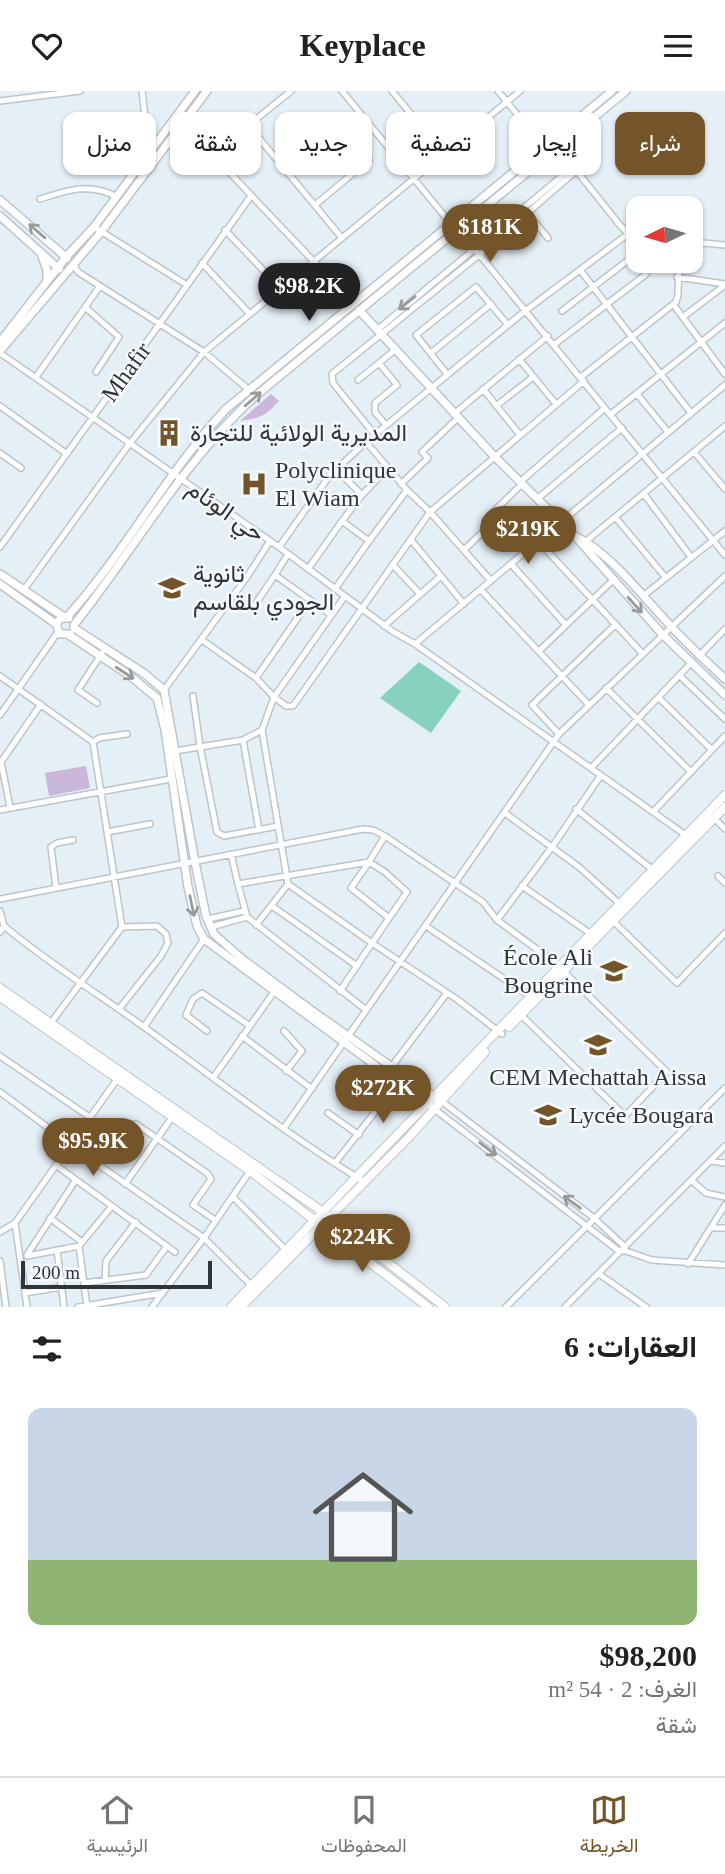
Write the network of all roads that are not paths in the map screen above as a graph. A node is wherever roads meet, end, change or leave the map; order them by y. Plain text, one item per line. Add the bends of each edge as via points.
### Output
1 (80, 91) edge
2 (142, 91) edge
3 (195, 91) edge
4 (207, 91) edge
5 (392, 91) edge
6 (498, 91) edge
7 (520, 91) edge
8 (612, 91) edge
9 (626, 91) edge
10 (288, 92) edge
11 (347, 92) edge
12 (0, 101) edge
13 (507, 102) junction
14 (144, 112) edge
15 (180, 112) edge
16 (192, 112) edge
17 (409, 112) edge
18 (495, 112) edge
19 (515, 112) edge
20 (589, 112) edge
21 (597, 112) edge
22 (261, 114) edge
23 (170, 126) edge
24 (170, 141) edge
25 (261, 141) edge
26 (156, 145) edge
27 (133, 175) edge
28 (231, 175) edge
29 (351, 175) edge
30 (418, 175) edge
31 (509, 175) edge
32 (517, 175) edge
33 (567, 175) edge
34 (581, 175) edge
35 (414, 178) junction
36 (251, 196) junction
37 (117, 197) junction
38 (40, 199) dead end
39 (0, 200) edge
40 (315, 205) junction
41 (525, 210) junction
42 (0, 216) edge
43 (452, 224) junction
44 (98, 230) junction
45 (225, 230) junction
46 (626, 232) edge
47 (626, 236) edge
48 (342, 238) junction
49 (548, 238) dead end
50 (704, 244) edge
51 (725, 246) edge
52 (474, 247) junction
53 (40, 252) junction
54 (479, 255) junction
55 (66, 257) junction
56 (626, 261) dead end
57 (313, 262) junction
58 (73, 263) junction
59 (202, 263) junction
60 (61, 270) junction
61 (580, 270) junction
62 (78, 272) junction
63 (647, 273) edge
64 (678, 273) edge
65 (677, 277) junction
66 (47, 283) junction
67 (725, 284) edge
68 (187, 285) junction
69 (100, 286) junction
70 (593, 287) junction
71 (281, 289) junction
72 (354, 304) junction
73 (491, 304) junction
74 (673, 304) junction
75 (606, 305) junction
76 (85, 307) junction
77 (361, 311) junction
78 (525, 311) junction
79 (562, 311) dead end
80 (250, 314) junction
81 (683, 317) junction
82 (161, 323) junction
83 (725, 323) edge
84 (508, 325) junction
85 (379, 333) junction
86 (548, 336) junction
87 (632, 338) junction
88 (0, 342) edge
89 (701, 342) junction
90 (555, 344) junction
91 (396, 348) junction
92 (0, 352) edge
93 (204, 352) junction
94 (431, 353) junction
95 (519, 359) junction
96 (379, 363) junction
97 (96, 372) dead end
98 (447, 374) junction
99 (725, 374) edge
100 (661, 376) junction
101 (36, 377) junction
102 (533, 377) junction
103 (583, 379) junction
104 (358, 380) dead end
105 (725, 385) edge
106 (430, 388) junction
107 (248, 389) junction
108 (483, 389) junction
109 (637, 394) junction
110 (556, 404) junction
111 (0, 406) edge
112 (496, 406) junction
113 (605, 408) junction
114 (691, 413) junction
115 (611, 414) junction
116 (457, 415) junction
117 (92, 417) junction
118 (386, 425) junction
119 (622, 428) junction
120 (724, 429) edge
121 (668, 432) junction
122 (375, 435) junction
123 (520, 435) junction
124 (366, 442) junction
125 (130, 443) junction
126 (694, 452) junction
127 (0, 453) edge
128 (642, 453) junction
129 (66, 454) junction
130 (494, 456) junction
131 (21, 468) dead end
132 (336, 469) junction
133 (387, 469) junction
134 (176, 476) junction
135 (664, 479) junction
136 (521, 483) junction
137 (401, 484) junction
138 (725, 489) edge
139 (407, 490) junction
140 (644, 494) junction
141 (362, 495) junction
142 (537, 499) junction
143 (430, 512) junction
144 (616, 518) junction
145 (342, 521) junction
146 (559, 523) junction
147 (725, 531) edge
148 (411, 540) junction
149 (714, 540) junction
150 (270, 541) junction
151 (369, 541) junction
152 (538, 541) junction
153 (584, 543) junction
154 (0, 547) edge
155 (279, 547) junction
156 (464, 550) junction
157 (288, 554) junction
158 (725, 555) edge
159 (691, 557) junction
160 (511, 563) junction
161 (393, 565) junction
162 (308, 569) junction
163 (0, 574) edge
164 (275, 575) junction
165 (441, 576) junction
166 (725, 576) edge
167 (666, 578) junction
168 (613, 580) junction
169 (491, 581) junction
170 (0, 584) edge
171 (335, 589) junction
172 (481, 590) junction
173 (23, 591) junction
174 (420, 594) junction
175 (643, 596) junction
176 (345, 597) junction
177 (594, 599) junction
178 (310, 600) junction
179 (464, 604) junction
180 (254, 606) dead end
181 (361, 609) junction
182 (331, 615) junction
183 (65, 617) junction
184 (615, 624) junction
185 (566, 625) junction
186 (384, 626) junction
187 (670, 626) junction
188 (57, 628) junction
189 (72, 629) junction
190 (725, 629) edge
191 (662, 634) junction
192 (202, 639) junction
193 (415, 644) junction
194 (106, 648) junction
195 (540, 650) junction
196 (642, 653) junction
197 (100, 656) junction
198 (699, 656) junction
199 (692, 662) junction
200 (680, 675) junction
201 (0, 676) edge
202 (563, 676) junction
203 (256, 678) junction
204 (725, 679) edge
205 (606, 688) junction
206 (19, 689) junction
207 (164, 690) junction
208 (725, 695) edge
209 (194, 697) dead end
210 (274, 697) junction
211 (659, 698) junction
212 (97, 703) dead end
213 (41, 704) junction
214 (589, 705) junction
215 (0, 715) edge
216 (725, 719) edge
217 (638, 720) junction
218 (262, 730) junction
219 (127, 734) dead end
220 (559, 734) junction
221 (725, 736) edge
222 (243, 740) junction
223 (93, 741) junction
224 (553, 741) junction
225 (200, 746) junction
226 (712, 750) junction
227 (176, 751) junction
228 (167, 752) junction
229 (591, 768) junction
230 (691, 772) junction
231 (601, 775) junction
232 (171, 779) junction
233 (101, 791) junction
234 (725, 795) edge
235 (10, 807) junction
236 (725, 807) edge
237 (576, 809) junction
238 (0, 810) edge
239 (653, 812) junction
240 (505, 813) junction
241 (714, 818) junction
242 (150, 824) dead end
243 (278, 826) junction
244 (725, 829) edge
245 (259, 830) junction
246 (107, 832) junction
247 (385, 836) junction
248 (690, 838) junction
249 (73, 840) dead end
250 (282, 844) junction
251 (552, 847) junction
252 (231, 854) junction
253 (195, 862) junction
254 (369, 862) junction
255 (185, 863) junction
256 (653, 870) junction
257 (287, 876) junction
258 (718, 876) dead end
259 (114, 877) junction
260 (456, 883) junction
261 (725, 883) edge
262 (238, 884) junction
263 (288, 884) junction
264 (522, 886) junction
265 (56, 888) junction
266 (0, 898) edge
267 (272, 906) junction
268 (622, 907) junction
269 (0, 911) edge
270 (245, 914) junction
271 (389, 918) junction
272 (498, 920) junction
273 (613, 921) junction
274 (209, 923) junction
275 (256, 925) junction
276 (426, 926) junction
277 (122, 927) junction
278 (2, 929) edge
279 (591, 934) junction
280 (725, 934) edge
281 (204, 939) junction
282 (372, 943) junction
283 (399, 962) junction
284 (357, 966) junction
285 (561, 969) junction
286 (81, 981) junction
287 (0, 988) edge
288 (341, 991) junction
289 (274, 992) junction
290 (447, 993) junction
291 (0, 997) edge
292 (531, 997) junction
293 (119, 1009) junction
294 (365, 1009) junction
295 (521, 1015) junction
296 (49, 1026) junction
297 (250, 1026) junction
298 (144, 1027) junction
299 (207, 1031) dead end
300 (285, 1031) dead end
301 (500, 1032) junction
302 (348, 1035) junction
303 (242, 1036) junction
304 (343, 1043) junction
305 (0, 1056) edge
306 (392, 1066) junction
307 (286, 1071) junction
308 (120, 1077) junction
309 (213, 1078) junction
310 (725, 1088) edge
311 (312, 1089) junction
312 (352, 1090) dead end
313 (0, 1092) edge
314 (433, 1102) junction
315 (328, 1113) dead end
316 (174, 1114) junction
317 (91, 1118) junction
318 (284, 1128) junction
319 (97, 1135) dead end
320 (359, 1135) junction
321 (158, 1138) junction
322 (72, 1145) junction
323 (725, 1146) edge
324 (711, 1161) junction
325 (335, 1163) junction
326 (725, 1163) edge
327 (57, 1167) junction
328 (252, 1168) junction
329 (360, 1179) junction
330 (691, 1180) junction
331 (75, 1181) junction
332 (125, 1184) junction
333 (233, 1197) junction
334 (725, 1197) edge
335 (725, 1205) edge
336 (112, 1206) junction
337 (326, 1214) junction
338 (50, 1218) junction
339 (594, 1218) junction
340 (215, 1220) junction
341 (136, 1222) junction
342 (318, 1222) junction
343 (15, 1223) junction
344 (587, 1226) junction
345 (711, 1228) junction
346 (725, 1228) edge
347 (0, 1233) edge
348 (204, 1238) junction
349 (80, 1244) junction
350 (167, 1246) junction
351 (285, 1249) junction
352 (623, 1249) junction
353 (57, 1250) junction
354 (176, 1252) dead end
355 (24, 1256) junction
356 (0, 1261) edge
357 (688, 1264) junction
358 (725, 1265) edge
359 (599, 1274) junction
360 (104, 1280) junction
361 (84, 1283) junction
362 (62, 1287) junction
363 (255, 1288) junction
364 (26, 1293) junction
365 (163, 1293) junction
366 (87, 1306) edge
367 (6, 1307) edge
368 (27, 1307) edge
369 (64, 1307) edge
370 (78, 1307) edge
371 (152, 1307) edge
372 (231, 1307) edge
373 (241, 1307) edge
374 (428, 1307) edge
375 (445, 1307) edge
376 (506, 1307) edge
377 (565, 1307) edge
378 (646, 1307) edge

1 - 12 street
2 - 14 street
3 - 15 street, حي الوئام
4 - 16 street, حي الوئام
5 - 17 street
6 - 13 street
7 - 13 street
8 - 20 street
9 - 21 street
10 - 22 street
11 - 35 street
13 - 18 street
13 - 19 street
23 - 26 street, حي الوئام
24 - 44 street, حي الوئام
25 - 40 street
27 - 37 street, حي الوئام
28 - 36 street
29 - 40 street
30 - 35 street
31 - 43 street
32 - 77 street
33 - 41 street
34 - 46 street
35 - 43 street
35 - 48 street
36 - 45 street, Mhafir
36 - 57 street
37 - 38 street via 94,188
37 - 44 street, حي الوئام
55 -> 39 street
40 - 48 street
41 - 49 street
41 - 52 street
41 - 54 street
42 - 53 street
43 - 72 street
44 - 55 street, حي الوئام
44 - 58 street, حي الوئام
44 - 68 street
45 - 59 street, Mhafir
45 - 71 street
47 - 61 street
48 - 57 street
50 - 51 street
52 - 54 street
52 -> 85 street
53 - 60 street
53 - 66 street
54 - 78 street
54 - 85 street
55 - 58 street
55 - 60 street, حي الوئام
56 - 70 street
57 - 71 street
57 - 72 street
58 - 60 street, حي الوئام
58 - 62 street
59 - 68 street, Mhafir
59 - 80 street
60 - 62 street
60 - 66 street, حي الوئام
60 - 92 street, حي الوئام
61 - 70 street
61 - 78 street
62 - 69 street
63 - 75 street
64 - 65 street
65 - 67 street
65 - 74 street via 678,295
66 - 88 street, حي الوئام
67 - 81 street
68 - 82 street, Mhafir
69 - 76 street
69 - 82 street
70 - 75 street
70 - 79 street
71 - 80 street
72 - 77 street
72 - 107 street
73 - 84 street
73 - 94 street
73 - 94 street via 476,287 416,335
74 - 81 street
74 - 87 street
75 - 87 street
75 - 90 street
76 - 97 street via 119,337
76 - 101 street
77 - 85 street
134 -> 77 street via 245,406
78 - 84 street
78 - 86 street
80 - 93 street
81 - 89 street
82 - 93 street
82 - 117 street, Mhafir
83 - 89 street
84 - 98 street
85 - 91 street
85 - 122 street via 331,378
86 - 90 street
86 - 95 street
87 - 100 street
87 - 103 street
89 - 99 street
89 - 100 street
90 - 103 street
91 - 96 street
91 - 106 street
92 - 101 street, حي الوئام
93 - 107 street
93 - 125 street
94 - 98 street
95 - 102 street
95 - 108 street
96 - 104 street
96 - 118 street via 397,385 374,403
98 - 106 street
100 - 109 street
100 - 114 street
101 - 117 street, حي الوئام
102 - 110 street
102 - 112 street
103 - 110 street
103 - 113 street
105 - 114 street
106 - 116 street
106 - 118 street
107 - 134 street via 207,429
108 - 112 street
108 - 116 street
109 - 115 street
109 - 121 street
110 - 123 street
111 - 129 street
112 - 123 street
113 - 115 street
113 - 136 street
114 - 121 street
115 - 119 street
116 - 130 street
116 - 137 street via 422,451 428,458
117 - 125 street, حي الوئام
117 - 129 street, Mhafir
118 - 122 street
119 - 128 street
119 - 142 street
120 - 126 street
121 - 128 street
122 - 124 street
123 - 130 street
124 - 132 street
124 - 133 street
125 - 134 street, حي الوئام
125 - 173 street
126 - 135 street
126 - 138 street
127 - 131 street
128 - 135 street
128 - 146 street
129 - 154 street, Mhafir
130 - 136 street
130 - 143 street
132 - 141 street
132 - 155 street
133 - 137 street
133 - 141 street
134 - 150 street, حي الوئام
134 - 183 street
134 - 189 street
135 - 140 street
135 - 149 street
136 - 142 street
136 - 156 street via 485,520 490,525
137 - 139 street
139 - 143 street
139 - 151 street
140 - 144 street
140 - 159 street
141 - 145 street
142 - 146 street
143 - 148 street
143 - 156 street
144 - 153 street
144 - 167 street
145 - 151 street
145 - 162 street
146 - 152 street
146 - 153 street
147 - 149 street
148 - 161 street
148 - 165 street
149 - 158 street
149 - 159 street
150 - 155 street, حي الوئام
150 - 192 street
151 - 171 street
152 - 160 street
152 - 177 street
153 - 168 street
153 - 175 street
155 - 157 street, حي الوئام
156 - 169 street
157 - 162 street, حي الوئام
157 - 164 street
159 - 167 street
160 - 169 street
160 - 185 street
161 - 174 street
161 - 181 street
162 - 171 street, حي الوئام
163 - 173 street
164 - 178 street
164 - 180 street
165 - 174 street
165 - 179 street
166 - 187 street
167 - 175 street
168 - 177 street
168 -> 191 street
169 - 172 street
170 - 188 street
171 - 176 street, حي الوئام
172 - 179 street
172 - 195 street
173 - 183 street
174 - 186 street
175 - 187 street
176 - 181 street, حي الوئام
176 - 182 street
177 - 184 street
177 - 185 street
178 - 182 street
178 - 203 street
179 - 193 street
181 - 186 street, حي الوئام
181 - 210 street via 293,706
182 - 210 street
183 - 188 street
183 - 189 street
184 - 196 street
184 - 202 street
185 - 195 street
186 - 193 street, حي الوئام
187 - 191 street
187 - 198 street
188 - 189 street via 63,635
188 - 206 street
189 - 194 street
189 - 197 street
190 - 198 street
191 - 196 street
191 - 199 street
192 - 203 street
192 - 207 street
193 - 224 street, حي الوئام
194 - 197 street
194 - 207 street
195 - 202 street
196 - 205 street
197 - 212 street via 78,690
197 -> 228 street via 157,698
198 - 204 street
199 - 200 street
199 - 208 street
200 - 211 street
200 - 216 street
201 - 206 street
202 - 214 street
202 - 220 street via 532,705
203 - 210 street
205 - 214 street
205 - 217 street
206 - 213 street
206 - 215 street
207 - 227 street
209 - 225 street
210 - 218 street
211 - 217 street
211 - 226 street
213 - 223 street
213 - 235 street via 1,762
214 - 220 street
217 - 229 street
217 - 230 street
218 - 222 street
218 - 243 street
219 - 223 street
220 - 224 street
221 - 226 street
222 - 225 street
222 - 245 street
223 - 233 street
224 - 229 street, حي الوئام
224 - 240 street
225 - 227 street
225 - 245 street via 217,832 224,836
226 - 230 street
227 - 228 street
227 - 253 street
228 - 232 street
229 - 231 street, حي الوئام
230 - 239 street
231 - 237 street
231 - 239 street, حي الوئام
232 - 233 street
232 - 255 street
233 - 235 street
233 - 246 street
234 - 248 main road
235 - 238 street
236 - 241 main road
237 - 251 street
237 - 256 street
239 - 248 street, حي الوئام
240 - 251 street
240 - 260 street
241 - 244 street
241 - 248 main road
242 - 246 street
243 - 245 street
243 - 250 street
246 - 259 street
247 - 250 street via 363,829
247 - 254 street
247 - 260 street
248 - 256 main road
248 - 268 main road
249 - 265 street via 51,847
250 - 252 street
250 - 257 street
251 - 264 street
251 - 268 street
252 - 253 street
252 - 262 street
253 - 255 street
253 - 274 street
254 - 257 street
254 - 271 street via 351,888
254 - 271 street via 407,892
255 - 259 street
255 -> 281 street via 197,926
256 - 268 main road
257 - 262 street
257 - 263 street
258 - 261 street
259 - 265 street
259 - 277 street
260 - 272 street via 483,902
260 - 276 street
262 - 270 street
263 - 267 street
263 - 282 street
264 - 272 street
264 - 279 street
265 - 266 street
267 - 275 street
267 - 284 street
268 - 273 main road
268 - 279 main road
269 - 278 street
270 - 274 street
270 - 275 street
271 - 282 street
272 - 285 street
273 - 280 street via 677,983
273 - 285 main road
274 - 302 street via 215,935 241,958
275 - 288 street
276 - 283 street
276 - 292 street
277 - 286 street
277 - 293 street via 157,926 168,943
278 - 286 street
279 - 285 main road
281 - 289 street
281 - 298 street
282 - 283 street
282 - 284 street
283 - 290 street
283 - 294 street
284 - 288 street
285 - 292 main road
285 - 295 main road
285 - 295 street via 667,1072 625,1116
286 - 293 street
286 - 296 street
287 - 296 main road
288 - 294 street
289 - 297 street
289 - 304 street
290 - 301 street
290 - 306 street
291 - 296 main road
292 - 301 main road
293 - 298 street
294 - 302 street
295 - 301 main road
296 - 308 main road
297 - 299 street via 202,993 193,999 186,1015
297 - 303 street
298 - 309 street
300 - 307 street via 302,1051
301 - 314 main road
302 - 304 street
302 - 306 street
303 - 307 street
303 - 309 street
304 - 311 street
304 - 314 street
305 - 317 street
306 - 314 street
307 - 311 street
308 - 316 main road
308 - 317 street
309 - 318 street
310 - 339 street
311 - 318 street
312 - 320 street via 375,1112
313 - 322 street
314 - 329 main road
339 -> 314 street
314 -> 344 street
315 - 320 street
316 - 321 street
316 - 328 main road
317 - 322 street
318 - 325 street
319 - 321 street via 108,1141 128,1123
320 - 325 street
321 - 332 street
321 - 340 street via 210,1175 193,1205
322 - 327 street
322 - 332 street
323 - 324 street
324 - 326 street
324 - 330 street
325 - 329 street
327 - 331 street
327 - 343 street
328 - 333 street
328 - 337 main road
328 - 342 main road
329 - 337 main road
330 - 334 street via 706,1193
330 - 352 street
331 - 336 street
331 - 338 street
332 - 348 street
333 - 340 street
333 - 351 street
335 - 345 street
336 - 341 street
336 - 349 street
337 - 342 main road
337 - 375 main road
338 - 349 street
338 - 355 street
339 - 344 street
339 - 352 street
340 - 348 street
341 - 350 street
341 - 360 street via 106,1261
342 - 351 main road
342 - 363 main road
342 - 374 main road
343 - 347 street
343 - 355 street
344 - 352 street
344 - 376 street
345 - 346 street
345 - 357 street
348 - 363 street
348 - 365 street
349 - 353 street
349 - 361 street
350 - 354 street
350 - 360 street via 146,1275
351 - 363 main road
352 - 357 street via 652,1260
352 - 359 street
353 - 355 street
353 - 362 street
355 - 364 street
356 - 367 street
357 - 358 street
359 - 377 street
359 - 378 street
360 - 361 street
361 - 366 street
362 - 364 street
362 - 369 street
363 - 372 main road
363 - 373 main road
364 - 368 street
365 - 366 street
365 - 371 street
366 - 370 street

